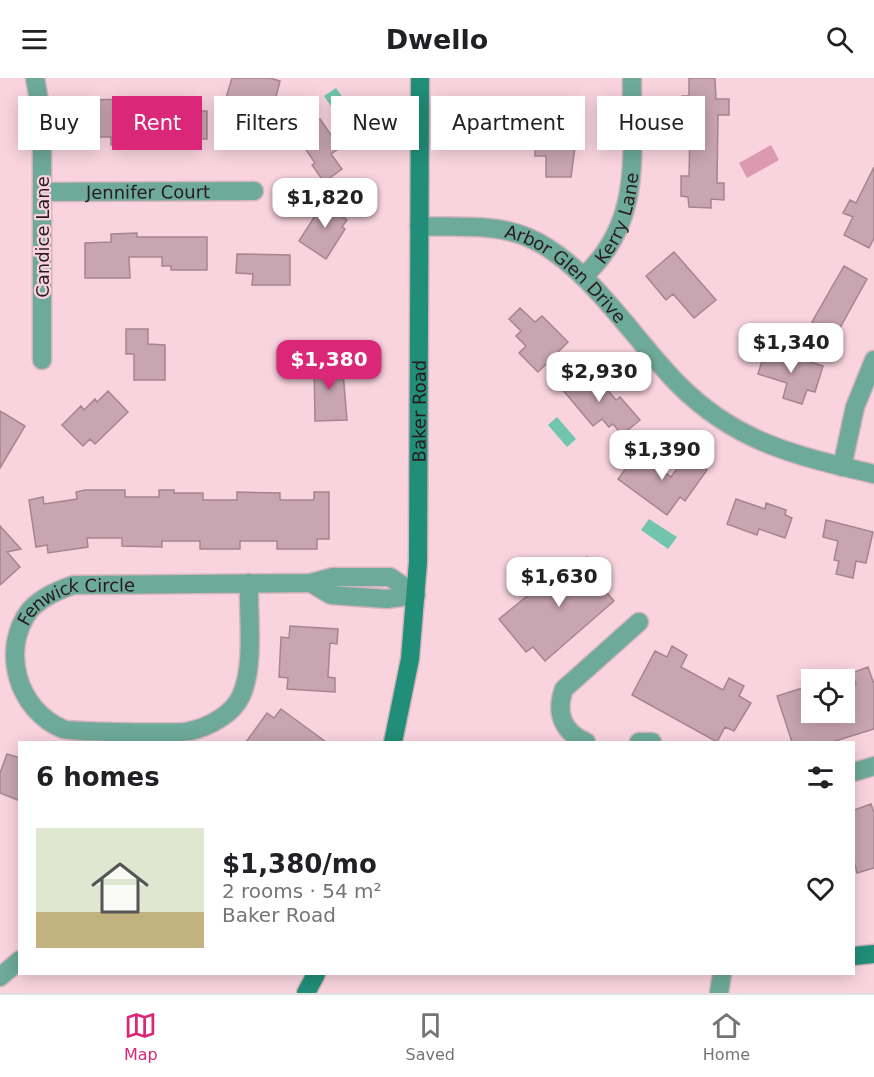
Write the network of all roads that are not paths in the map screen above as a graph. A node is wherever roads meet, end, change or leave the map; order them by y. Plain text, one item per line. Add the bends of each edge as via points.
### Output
1 (35, 78) edge
2 (420, 78) edge
3 (632, 78) edge
4 (254, 191) dead end
5 (42, 192) junction
6 (419, 226) junction
7 (583, 277) junction
8 (42, 360) dead end
9 (874, 360) edge
10 (842, 467) junction
11 (874, 474) edge
12 (249, 583) junction
13 (416, 595) junction
14 (639, 622) dead end
15 (393, 741) edge
16 (584, 741) edge
17 (874, 766) edge
18 (855, 772) edge
19 (874, 954) edge
20 (855, 956) edge
21 (18, 962) edge
22 (315, 975) edge
23 (722, 975) edge
24 (0, 977) edge
25 (306, 993) edge
26 (719, 993) edge

1 - 5 street, Candice Lane via 42,117
2 - 6 main road, Baker Road
3 - 7 street, Kerry Lane via 626,215 614,241
4 - 5 street, Jennifer Court
5 - 8 street, Candice Lane
6 - 7 street, Arbor Glen Drive via 499,230 525,236 548,247
6 - 13 main road, Baker Road via 420,487
7 - 10 street, Arbor Glen Drive via 706,409 767,445
9 - 10 street via 855,407
10 - 11 street, Arbor Glen Drive
12 - 12 street, Fenwick Circle via 73,585 49,594 29,610 15,633 10,655 16,680 27,703 44,719 65,730 189,732 211,724 240,698 247,678
12 - 13 street, Fenwick Circle via 390,577
13 - 15 main road, Baker Road via 410,659
14 - 16 street via 564,689 560,701 564,725
17 - 18 street
19 - 20 main road
21 - 24 street
22 - 25 main road
23 - 26 street

